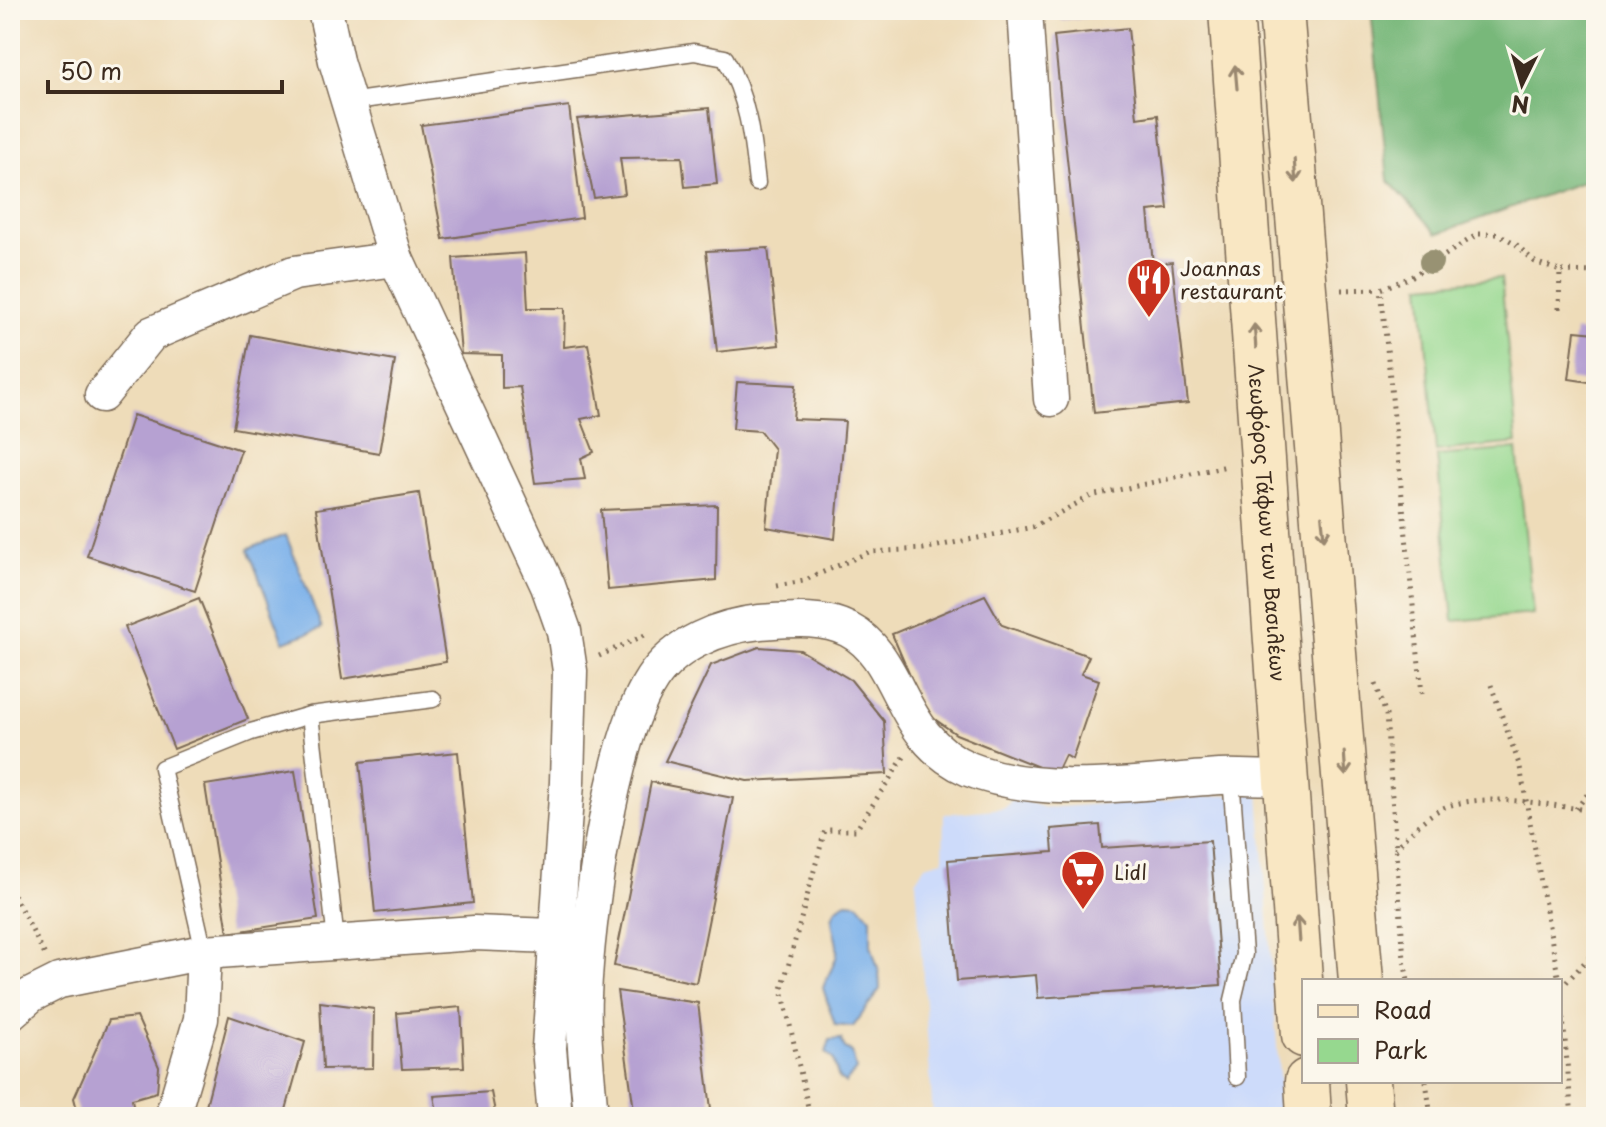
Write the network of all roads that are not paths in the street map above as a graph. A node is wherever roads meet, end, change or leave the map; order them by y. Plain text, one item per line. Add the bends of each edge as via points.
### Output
1 (325, 10) edge
2 (1025, 10) edge
3 (1231, 10) edge
4 (1281, 10) edge
5 (349, 102) junction
6 (757, 183) dead end
7 (396, 259) junction
8 (102, 395) dead end
9 (1051, 399) dead end
10 (433, 699) dead end
11 (310, 715) junction
12 (1231, 776) junction
13 (1287, 777) junction
14 (554, 936) junction
15 (336, 941) junction
16 (204, 952) junction
17 (1361, 979) edge
18 (1302, 1005) edge
19 (10, 1013) edge
20 (1237, 1077) dead end
21 (1307, 1083) edge
22 (1368, 1083) edge
23 (172, 1117) edge
24 (555, 1117) edge
25 (591, 1117) edge
26 (1309, 1117) edge
27 (1371, 1117) edge

1 - 5 street
2 - 9 street
13 -> 3 main road, Λεωφόρος Τάφων των Βασιλέων
4 -> 17 main road
5 - 6 lane via 694,52 725,58 751,119
5 - 7 street
7 - 8 street via 294,273 151,334
7 - 14 street via 564,631 570,671 567,782
10 - 11 lane
11 - 15 lane
11 - 16 lane via 162,768
12 - 13 street
12 - 20 lane via 1244,954 1233,1000
12 - 25 street via 1041,787 970,769 942,754 919,732 872,650 850,631 815,620 742,624 704,636 676,653 653,677 625,742 583,1000
18 -> 13 main road, Λεωφόρος Τάφων των Βασιλέων
14 - 15 street via 474,933
14 - 24 street via 549,1048
15 - 16 street
16 - 19 street via 59,981
16 - 23 street via 201,1019
21 - 26 main road
22 - 27 main road

